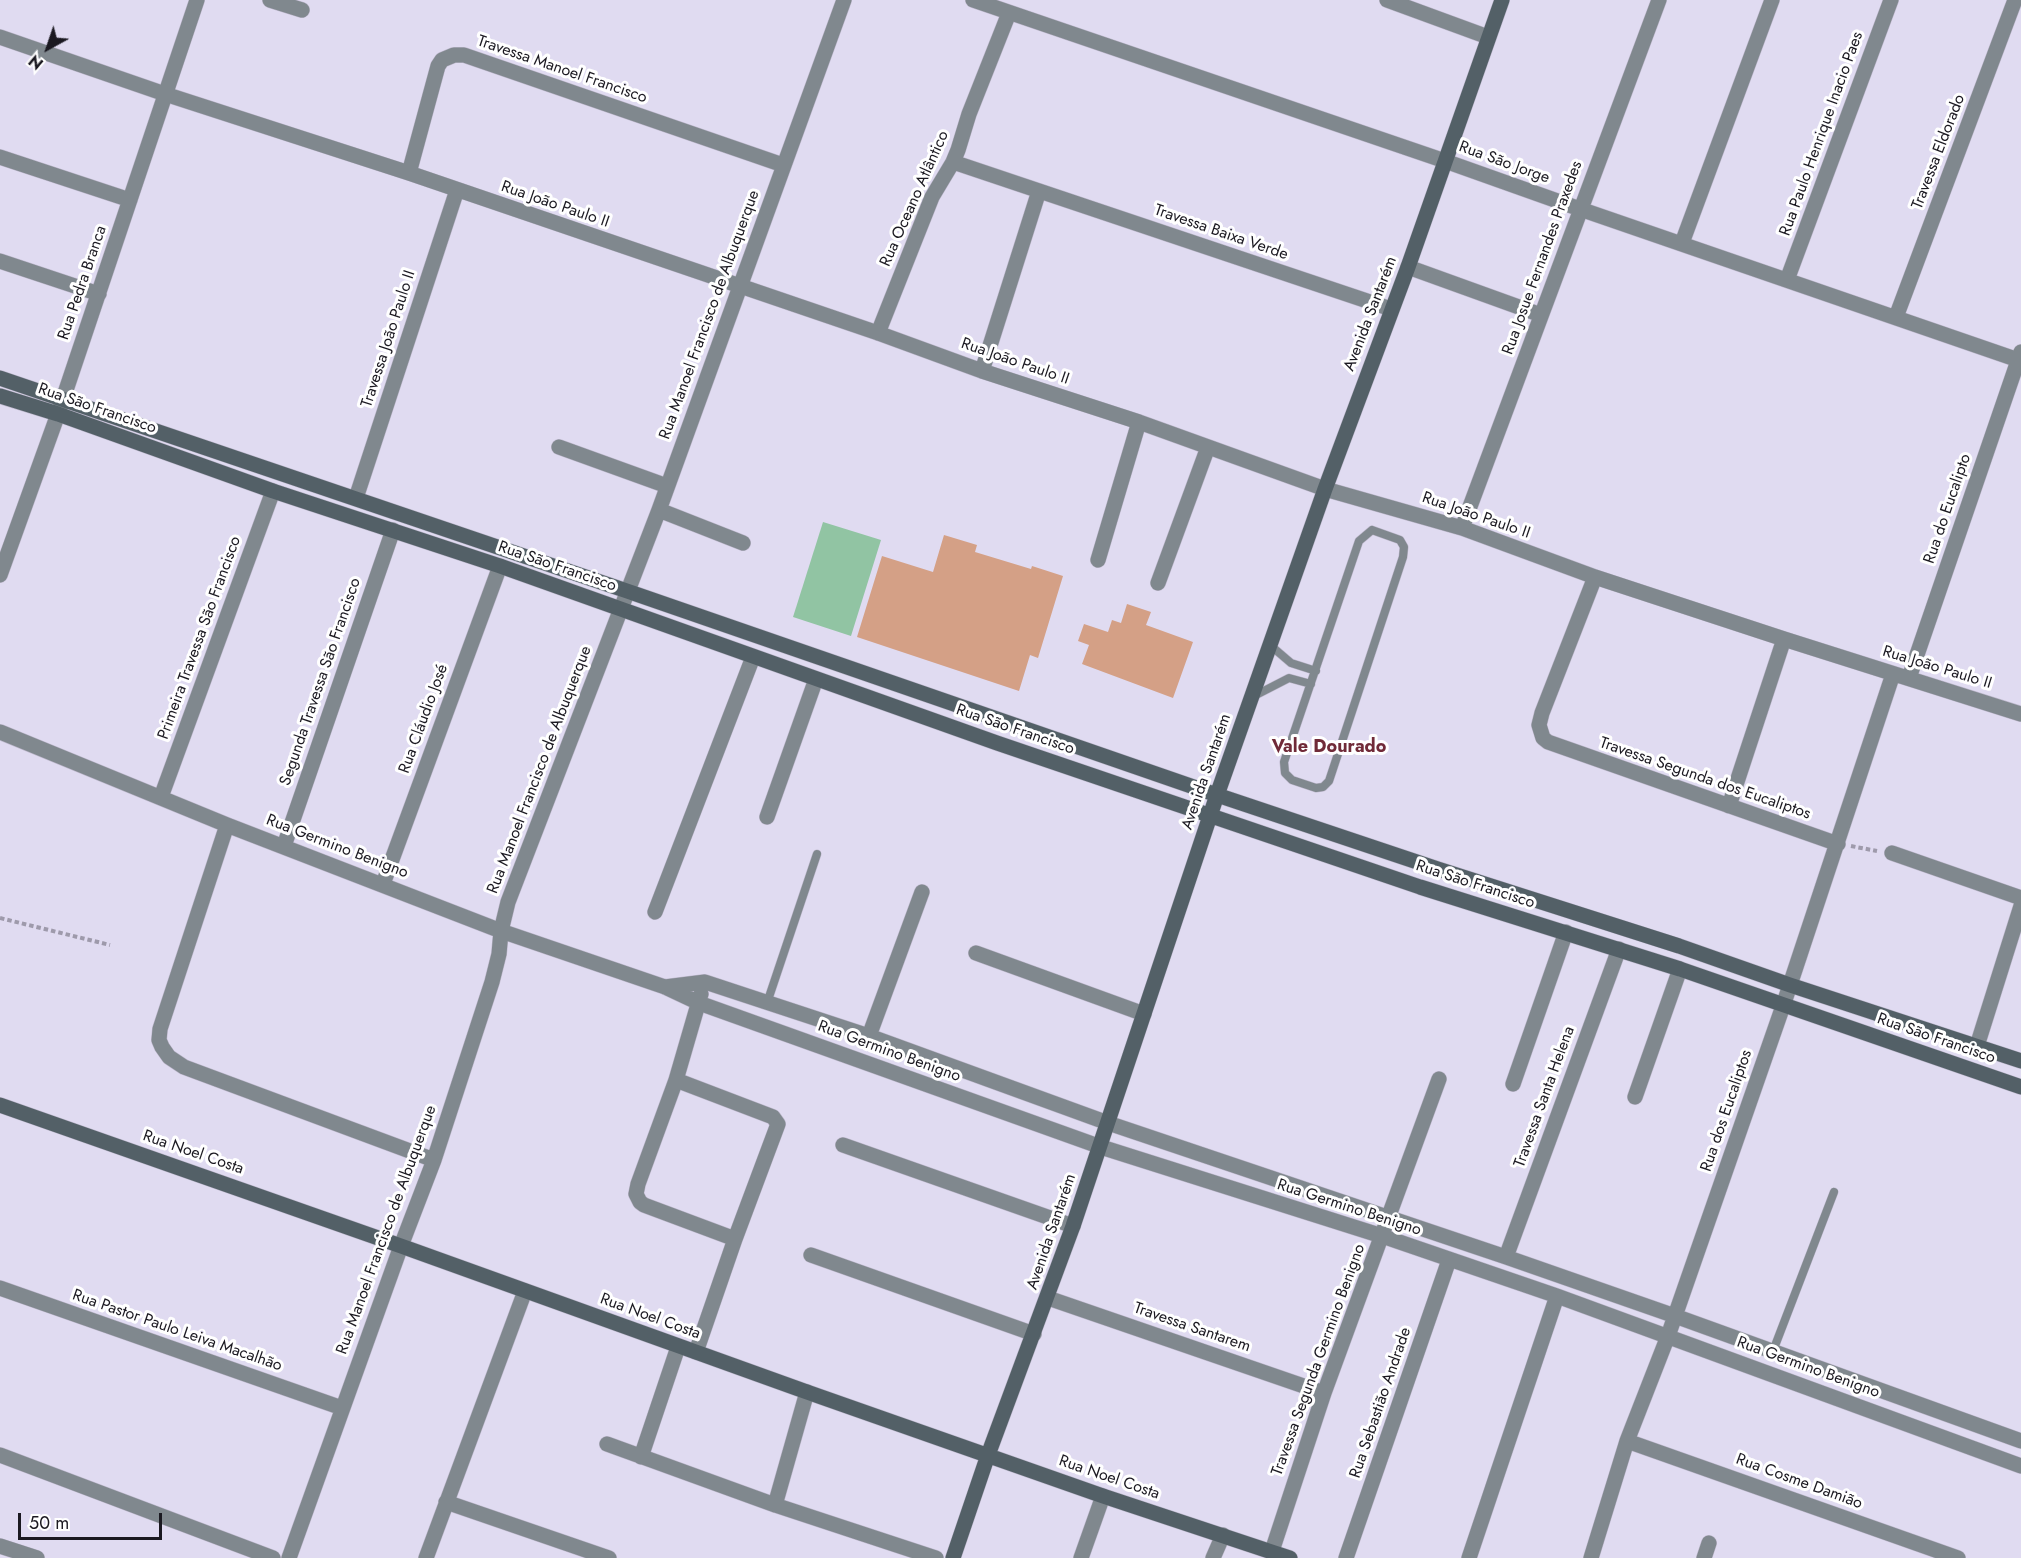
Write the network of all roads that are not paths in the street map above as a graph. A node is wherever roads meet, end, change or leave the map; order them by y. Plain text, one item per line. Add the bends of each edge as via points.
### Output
1 (197, 0) edge
2 (270, 0) edge
3 (844, 0) edge
4 (974, 0) edge
5 (1387, 0) edge
6 (1502, 0) edge
7 (1659, 0) edge
8 (1772, 0) edge
9 (1891, 0) edge
10 (2015, 0) edge
11 (302, 10) dead end
12 (1009, 13) junction
13 (0, 37) edge
14 (1488, 37) junction
15 (165, 94) junction
16 (0, 157) edge
17 (1445, 161) junction
18 (953, 162) junction
19 (783, 165) junction
20 (409, 173) junction
21 (457, 190) junction
22 (1039, 191) junction
23 (130, 200) junction
24 (1580, 209) junction
25 (1682, 243) junction
26 (0, 261) edge
27 (1408, 267) junction
28 (1787, 280) junction
29 (739, 286) junction
30 (99, 294) junction
31 (1391, 309) junction
32 (1541, 315) junction
33 (1896, 317) junction
34 (878, 333) junction
35 (2020, 358) edge
36 (982, 371) junction
37 (0, 378) edge
38 (0, 396) edge
39 (63, 399) junction
40 (58, 414) junction
41 (1139, 422) junction
42 (559, 447) dead end
43 (1208, 447) junction
44 (668, 486) junction
45 (1325, 489) junction
46 (273, 491) junction
47 (356, 498) junction
48 (659, 510) junction
49 (1462, 528) junction
50 (393, 530) junction
51 (743, 543) dead end
52 (1098, 560) dead end
53 (500, 566) junction
54 (0, 575) edge
55 (1595, 577) junction
56 (1158, 583) dead end
57 (627, 591) junction
58 (621, 608) junction
59 (1784, 639) junction
60 (1270, 645) junction
61 (753, 657) junction
62 (1316, 670) junction
63 (1893, 674) junction
64 (1909, 678) junction
65 (816, 679) junction
66 (1311, 684) junction
67 (1252, 697) junction
68 (2021, 714) edge
69 (0, 732) edge
70 (1217, 795) junction
71 (161, 797) junction
72 (1729, 806) junction
73 (1210, 815) junction
74 (767, 817) dead end
75 (227, 825) junction
76 (1838, 844) junction
77 (284, 846) junction
78 (1892, 853) road end
79 (817, 854) dead end
80 (383, 884) junction
81 (922, 892) dead end
82 (2021, 898) edge
83 (2021, 906) edge
84 (655, 912) dead end
85 (501, 931) junction
86 (1566, 932) junction
87 (1619, 949) junction
88 (976, 953) dead end
89 (1680, 969) junction
90 (705, 982) junction
91 (1790, 985) junction
92 (665, 987) junction
93 (767, 1003) junction
94 (699, 1004) junction
95 (1783, 1006) junction
96 (1144, 1014) junction
97 (868, 1036) junction
98 (1977, 1046) junction
99 (2021, 1061) edge
100 (1439, 1079) dead end
101 (676, 1080) junction
102 (1513, 1084) dead end
103 (2021, 1087) edge
104 (1635, 1097) dead end
105 (0, 1105) edge
106 (1108, 1123) junction
107 (843, 1146) dead end
108 (1101, 1147) junction
109 (434, 1160) junction
110 (1834, 1192) dead end
111 (1389, 1218) junction
112 (1073, 1226) junction
113 (1382, 1236) junction
114 (735, 1239) junction
115 (401, 1246) junction
116 (811, 1255) dead end
117 (1506, 1257) junction
118 (1449, 1260) junction
119 (0, 1288) edge
120 (525, 1291) junction
121 (1557, 1296) junction
122 (1048, 1298) junction
123 (1675, 1316) junction
124 (1034, 1334) junction
125 (1668, 1336) junction
126 (678, 1347) junction
127 (696, 1352) junction
128 (1773, 1352) junction
129 (807, 1392) junction
130 (1324, 1393) junction
131 (342, 1408) junction
132 (1627, 1441) junction
133 (2021, 1441) edge
134 (607, 1444) dead end
135 (0, 1455) edge
136 (988, 1455) junction
137 (641, 1457) junction
138 (2021, 1466) edge
139 (1103, 1496) junction
140 (446, 1502) junction
141 (775, 1505) junction
142 (1222, 1534) junction
143 (0, 1546) edge
144 (1272, 1551) junction
145 (37, 1558) edge
146 (273, 1558) edge
147 (289, 1558) edge
148 (426, 1558) edge
149 (609, 1558) edge
150 (936, 1558) edge
151 (953, 1558) edge
152 (1081, 1558) edge
153 (1214, 1558) edge
154 (1290, 1558) edge
155 (1346, 1558) edge
156 (1469, 1558) edge
157 (1591, 1558) edge
158 (1958, 1558) edge

1 - 15 street, Rua Pedra Branca
2 - 11 street
3 - 19 street, Rua Manoel Francisco de Albuquerque
4 - 12 street, Rua São Jorge
5 - 14 street
6 - 14 street, Avenida Santarém
7 - 24 street, Rua Josue Fernandes Praxedes
8 - 25 street
9 - 28 street, Rua Paulo Henrique Inacio Paes
10 - 33 street, Travessa Eldorado
12 - 17 street, Rua São Jorge
12 - 18 street, Rua Oceano Atlântico
13 - 15 street, Rua João Paulo II
14 - 17 street, Avenida Santarém
15 - 20 street, Rua João Paulo II
15 - 23 street, Rua Pedra Branca
16 - 23 street
17 - 24 street, Rua São Jorge
17 - 27 street, Avenida Santarém
18 - 22 street, Travessa Baixa Verde
18 - 34 street, Rua Oceano Atlântico via 932,196
19 - 20 street, Travessa Manoel Francisco via 454,54 438,66
19 - 29 street, Rua Manoel Francisco de Albuquerque
20 - 21 street, Rua João Paulo II
21 - 29 street, Rua João Paulo II
21 - 47 street, Travessa João Paulo II
22 - 31 street, Travessa Baixa Verde
22 - 36 street
23 - 30 street, Rua Pedra Branca
24 - 25 street, Rua São Jorge
24 - 32 street, Rua Josue Fernandes Praxedes
25 - 28 street, Rua São Jorge
26 - 30 street
27 - 31 street, Avenida Santarém
27 - 32 street
28 - 33 street, Rua São Jorge
29 - 34 street, Rua João Paulo II
29 - 44 street, Rua Manoel Francisco de Albuquerque
30 - 39 street, Rua Pedra Branca
31 - 45 street, Avenida Santarém
32 - 49 street, Rua Josue Fernandes Praxedes
33 - 35 street, Rua São Jorge
34 - 36 street, Rua João Paulo II
35 - 64 street, Rua do Eucalipto
36 - 41 street, Rua João Paulo II
37 - 39 street, Rua São Francisco
38 - 40 street, Rua São Francisco
39 - 40 street, Rua Pedra Branca
39 - 47 street, Rua São Francisco
40 - 46 street, Rua São Francisco
40 - 54 street, Rua Pedra Branca
41 - 43 street, Rua João Paulo II
41 - 52 street
42 - 44 street
43 - 45 street, Rua João Paulo II
43 - 56 street
44 - 48 street, Rua Manoel Francisco de Albuquerque
45 - 49 street, Rua João Paulo II
45 - 60 street, Avenida Santarém
46 - 50 street, Rua São Francisco
46 - 71 street, Primeira Travessa São Francisco
47 - 57 street, Rua São Francisco
48 - 51 street
48 - 57 street, Rua Manoel Francisco de Albuquerque
49 - 55 street, Rua João Paulo II
50 - 53 street, Rua São Francisco
50 - 77 street, Segunda Travessa São Francisco
53 - 58 street, Rua São Francisco
53 - 80 street, Rua Cláudio José
55 - 59 street, Rua João Paulo II
55 - 72 street, Travessa Segunda dos Eucaliptos via 1542,713 1539,725 1543,738
57 - 58 street, Rua Manoel Francisco de Albuquerque
57 - 70 street, Rua São Francisco
58 - 61 street, Rua São Francisco
58 - 85 street, Rua Manoel Francisco de Albuquerque via 508,902
59 - 63 street, Rua João Paulo II
59 - 72 street
60 - 62 lane via 1291,663
60 - 67 street, Avenida Santarém
61 - 65 street, Rua São Francisco
61 - 84 street
62 - 66 lane
62 - 66 lane via 1359,541 1372,530 1400,540 1403,557 1329,781 1316,788 1292,780 1285,773 1284,762
63 - 64 street, Rua João Paulo II
63 - 76 street, Rua dos Eucaliptos
64 - 68 street, Rua João Paulo II
65 - 73 street, Rua São Francisco
65 - 74 street
66 - 67 lane via 1289,678
67 - 70 street, Avenida Santarém
69 - 71 street, Rua Germino Benigno
70 - 73 street, Avenida Santarém
70 - 91 street, Rua São Francisco
71 - 75 street, Rua Germino Benigno
72 - 76 street, Travessa Segunda dos Eucaliptos
73 - 86 street, Rua São Francisco
73 - 96 street, Avenida Santarém
75 - 77 street, Rua Germino Benigno
75 - 109 street via 160,1029 162,1047 184,1067
76 - 91 street, Rua dos Eucaliptos
77 - 80 street, Rua Germino Benigno
78 - 82 street
79 - 93 lane
80 - 85 street, Rua Germino Benigno
81 - 97 street
83 - 98 street
85 - 92 street, Rua Germino Benigno
85 - 109 street, Rua Manoel Francisco de Albuquerque via 492,982
86 - 87 street, Rua São Francisco
86 - 102 street
87 - 89 street, Rua São Francisco
87 - 117 street, Travessa Santa Helena
88 - 96 street
89 - 95 street, Rua São Francisco
89 - 104 street
90 - 92 street, Rua Germino Benigno
90 - 93 street, Rua Germino Benigno
90 - 94 street
91 - 95 street, Rua dos Eucaliptos
91 - 98 street, Rua São Francisco
92 - 94 street, Rua Germino Benigno
93 - 97 street, Rua Germino Benigno
94 - 101 street
94 - 108 street, Rua Germino Benigno
95 - 103 street, Rua São Francisco
95 - 123 street, Rua dos Eucaliptos
96 - 106 street, Avenida Santarém
97 - 106 street, Rua Germino Benigno
98 - 99 street, Rua São Francisco
100 - 111 street, Travessa Segunda Germino Benigno
101 - 114 street via 638,1184 638,1198 644,1205
101 - 114 street via 777,1121
105 - 115 street, Rua Noel Costa
106 - 108 street, Avenida Santarém
106 - 111 street, Rua Germino Benigno
107 - 112 street
108 - 112 street, Avenida Santarém
108 - 113 street, Rua Germino Benigno
109 - 115 street, Rua Manoel Francisco de Albuquerque
110 - 128 lane
111 - 113 street, Travessa Segunda Germino Benigno
111 - 117 street, Rua Germino Benigno
112 - 122 street, Avenida Santarém
113 - 118 street, Rua Germino Benigno
113 - 130 street, Travessa Segunda Germino Benigno
114 - 127 street
115 - 120 street, Rua Noel Costa
115 - 131 street, Rua Manoel Francisco de Albuquerque
116 - 124 street
117 - 123 street, Rua Germino Benigno
118 - 121 street, Rua Germino Benigno
118 - 155 street, Rua Sebastião Andrade
119 - 131 street, Rua Pastor Paulo Leiva Macalhão
120 - 126 street, Rua Noel Costa
120 - 140 street
121 - 125 street, Rua Germino Benigno
121 - 156 street
122 - 124 street, Avenida Santarém
122 - 130 street, Travessa Santarem
123 - 125 street, Rua dos Eucaliptos
123 - 128 street, Rua Germino Benigno
124 - 136 street, Avenida Santarém
125 - 132 street, Rua dos Eucaliptos
125 - 138 street, Rua Germino Benigno
126 - 127 street, Rua Noel Costa
126 - 137 street
127 - 129 street, Rua Noel Costa
128 - 133 street, Rua Germino Benigno
129 - 136 street, Rua Noel Costa
129 - 141 street
130 - 144 street, Travessa Segunda Germino Benigno
131 - 147 street, Rua Manoel Francisco de Albuquerque
132 - 157 street, Rua dos Eucaliptos
132 - 158 street, Rua Cosme Damião
134 - 137 street
135 - 146 street
136 - 139 street, Rua Noel Costa
136 - 151 street, Avenida Santarém
137 - 141 street
139 - 142 street, Rua Noel Costa
139 - 152 street
140 - 148 street
140 - 149 street
141 - 150 street
142 - 144 street, Rua Noel Costa
142 - 153 street
143 - 145 street
144 - 154 street, Rua Noel Costa

